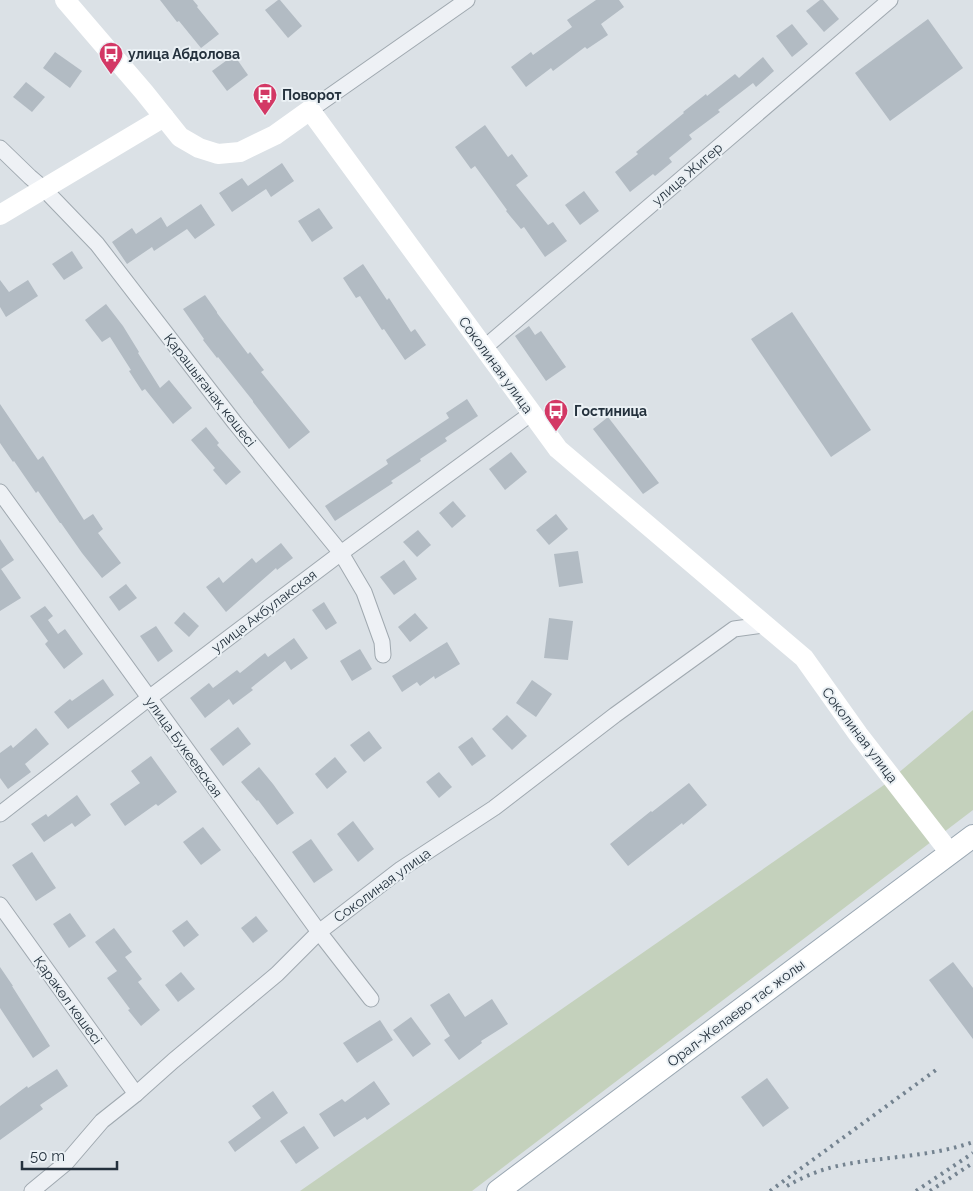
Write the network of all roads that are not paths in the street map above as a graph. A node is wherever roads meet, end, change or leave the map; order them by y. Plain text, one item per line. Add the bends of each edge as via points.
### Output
1 (65, 0) edge
2 (467, 0) edge
3 (890, 0) edge
4 (310, 110) junction
5 (164, 117) junction
6 (0, 148) edge
7 (44, 189) junction
8 (0, 215) edge
9 (484, 348) junction
10 (532, 413) junction
11 (0, 492) edge
12 (341, 553) junction
13 (764, 625) junction
14 (383, 655) dead end
15 (149, 698) junction
16 (0, 814) edge
17 (973, 836) edge
18 (950, 853) junction
19 (0, 905) edge
20 (319, 932) junction
21 (371, 999) dead end
22 (136, 1094) junction
23 (32, 1191) edge
24 (498, 1191) edge

1 - 5 street
2 - 4 street
3 - 9 street, улица Жигер
4 - 5 street via 275,135 240,152 218,154 180,137
4 - 9 street, Соколиная улица
5 - 7 street
6 - 7 street, Қарашығанақ көшесі
7 - 8 street
7 - 12 street, Қарашығанақ көшесі via 97,244 235,423
9 - 10 street, Соколиная улица
10 - 12 street, улица Акбулакская
10 - 13 street, Соколиная улица via 558,449
11 - 15 street, улица Букеевская
12 - 14 street, Қарашығанақ көшесі via 364,592 382,642
12 - 15 street, улица Акбулакская
13 - 18 street, Соколиная улица via 804,658
13 - 20 street, Соколиная улица via 734,629 494,808 401,869
15 - 16 street, улица Акбулакская
15 - 20 street, улица Букеевская
17 - 18 main road, Орал-Желаево тас жолы
18 - 24 main road, Орал-Желаево тас жолы
19 - 22 street, Қаракөл көшесі
20 - 21 street, улица Букеевская
20 - 22 street, Соколиная улица via 277,974
22 - 23 street, Соколиная улица via 102,1121 66,1163

